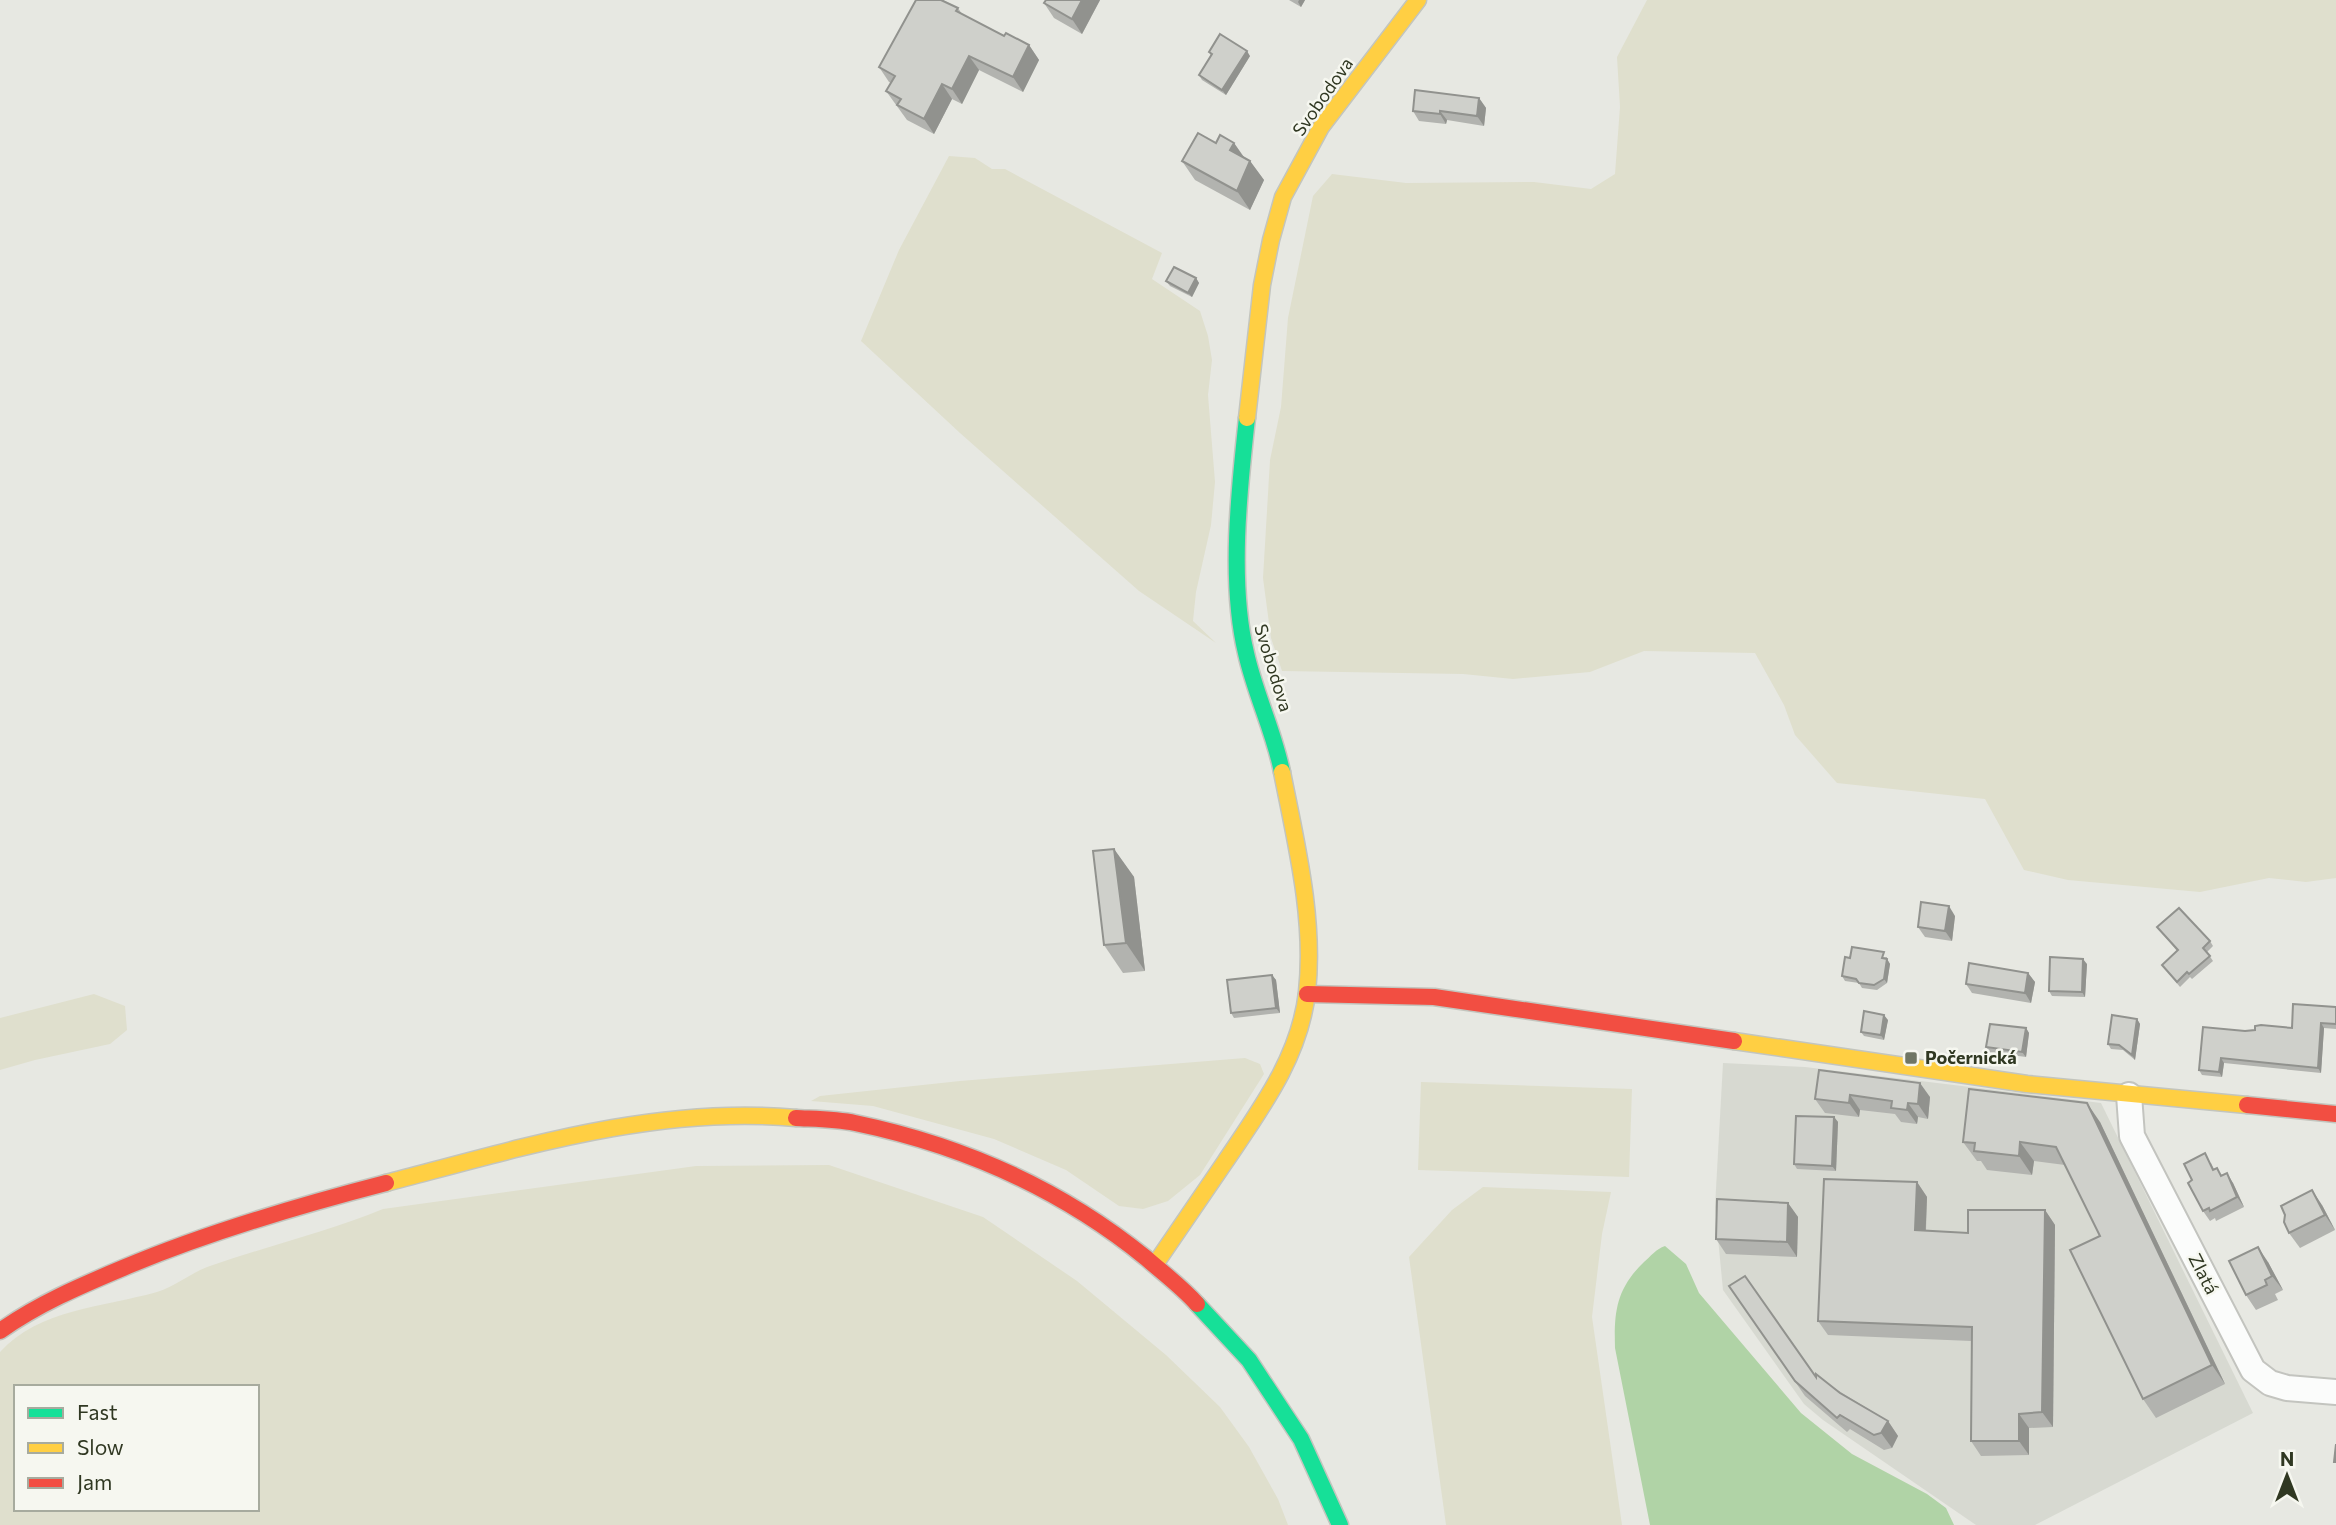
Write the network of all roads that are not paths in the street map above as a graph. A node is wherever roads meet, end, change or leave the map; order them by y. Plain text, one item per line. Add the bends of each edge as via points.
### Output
1 (1418, 0) edge
2 (1307, 994) junction
3 (2129, 1095) junction
4 (2336, 1114) edge
5 (1156, 1263) junction
6 (0, 1332) edge
7 (2336, 1392) edge
8 (1340, 1525) edge

1 - 2 street, Svobodova via 1321,127 1283,197 1259,312 1242,462 1238,611 1246,654 1276,742 1293,827 1309,934
2 - 3 street via 1434,997
2 - 5 street, Svobodova via 1286,1066
3 - 4 street
3 - 7 street, Zlatá via 2132,1136 2253,1370 2270,1383 2287,1388
5 - 6 street via 1060,1199 940,1145 850,1122 804,1116 710,1116 550,1141 232,1227 56,1296
5 - 8 street via 1217,1321 1268,1384 1307,1448

